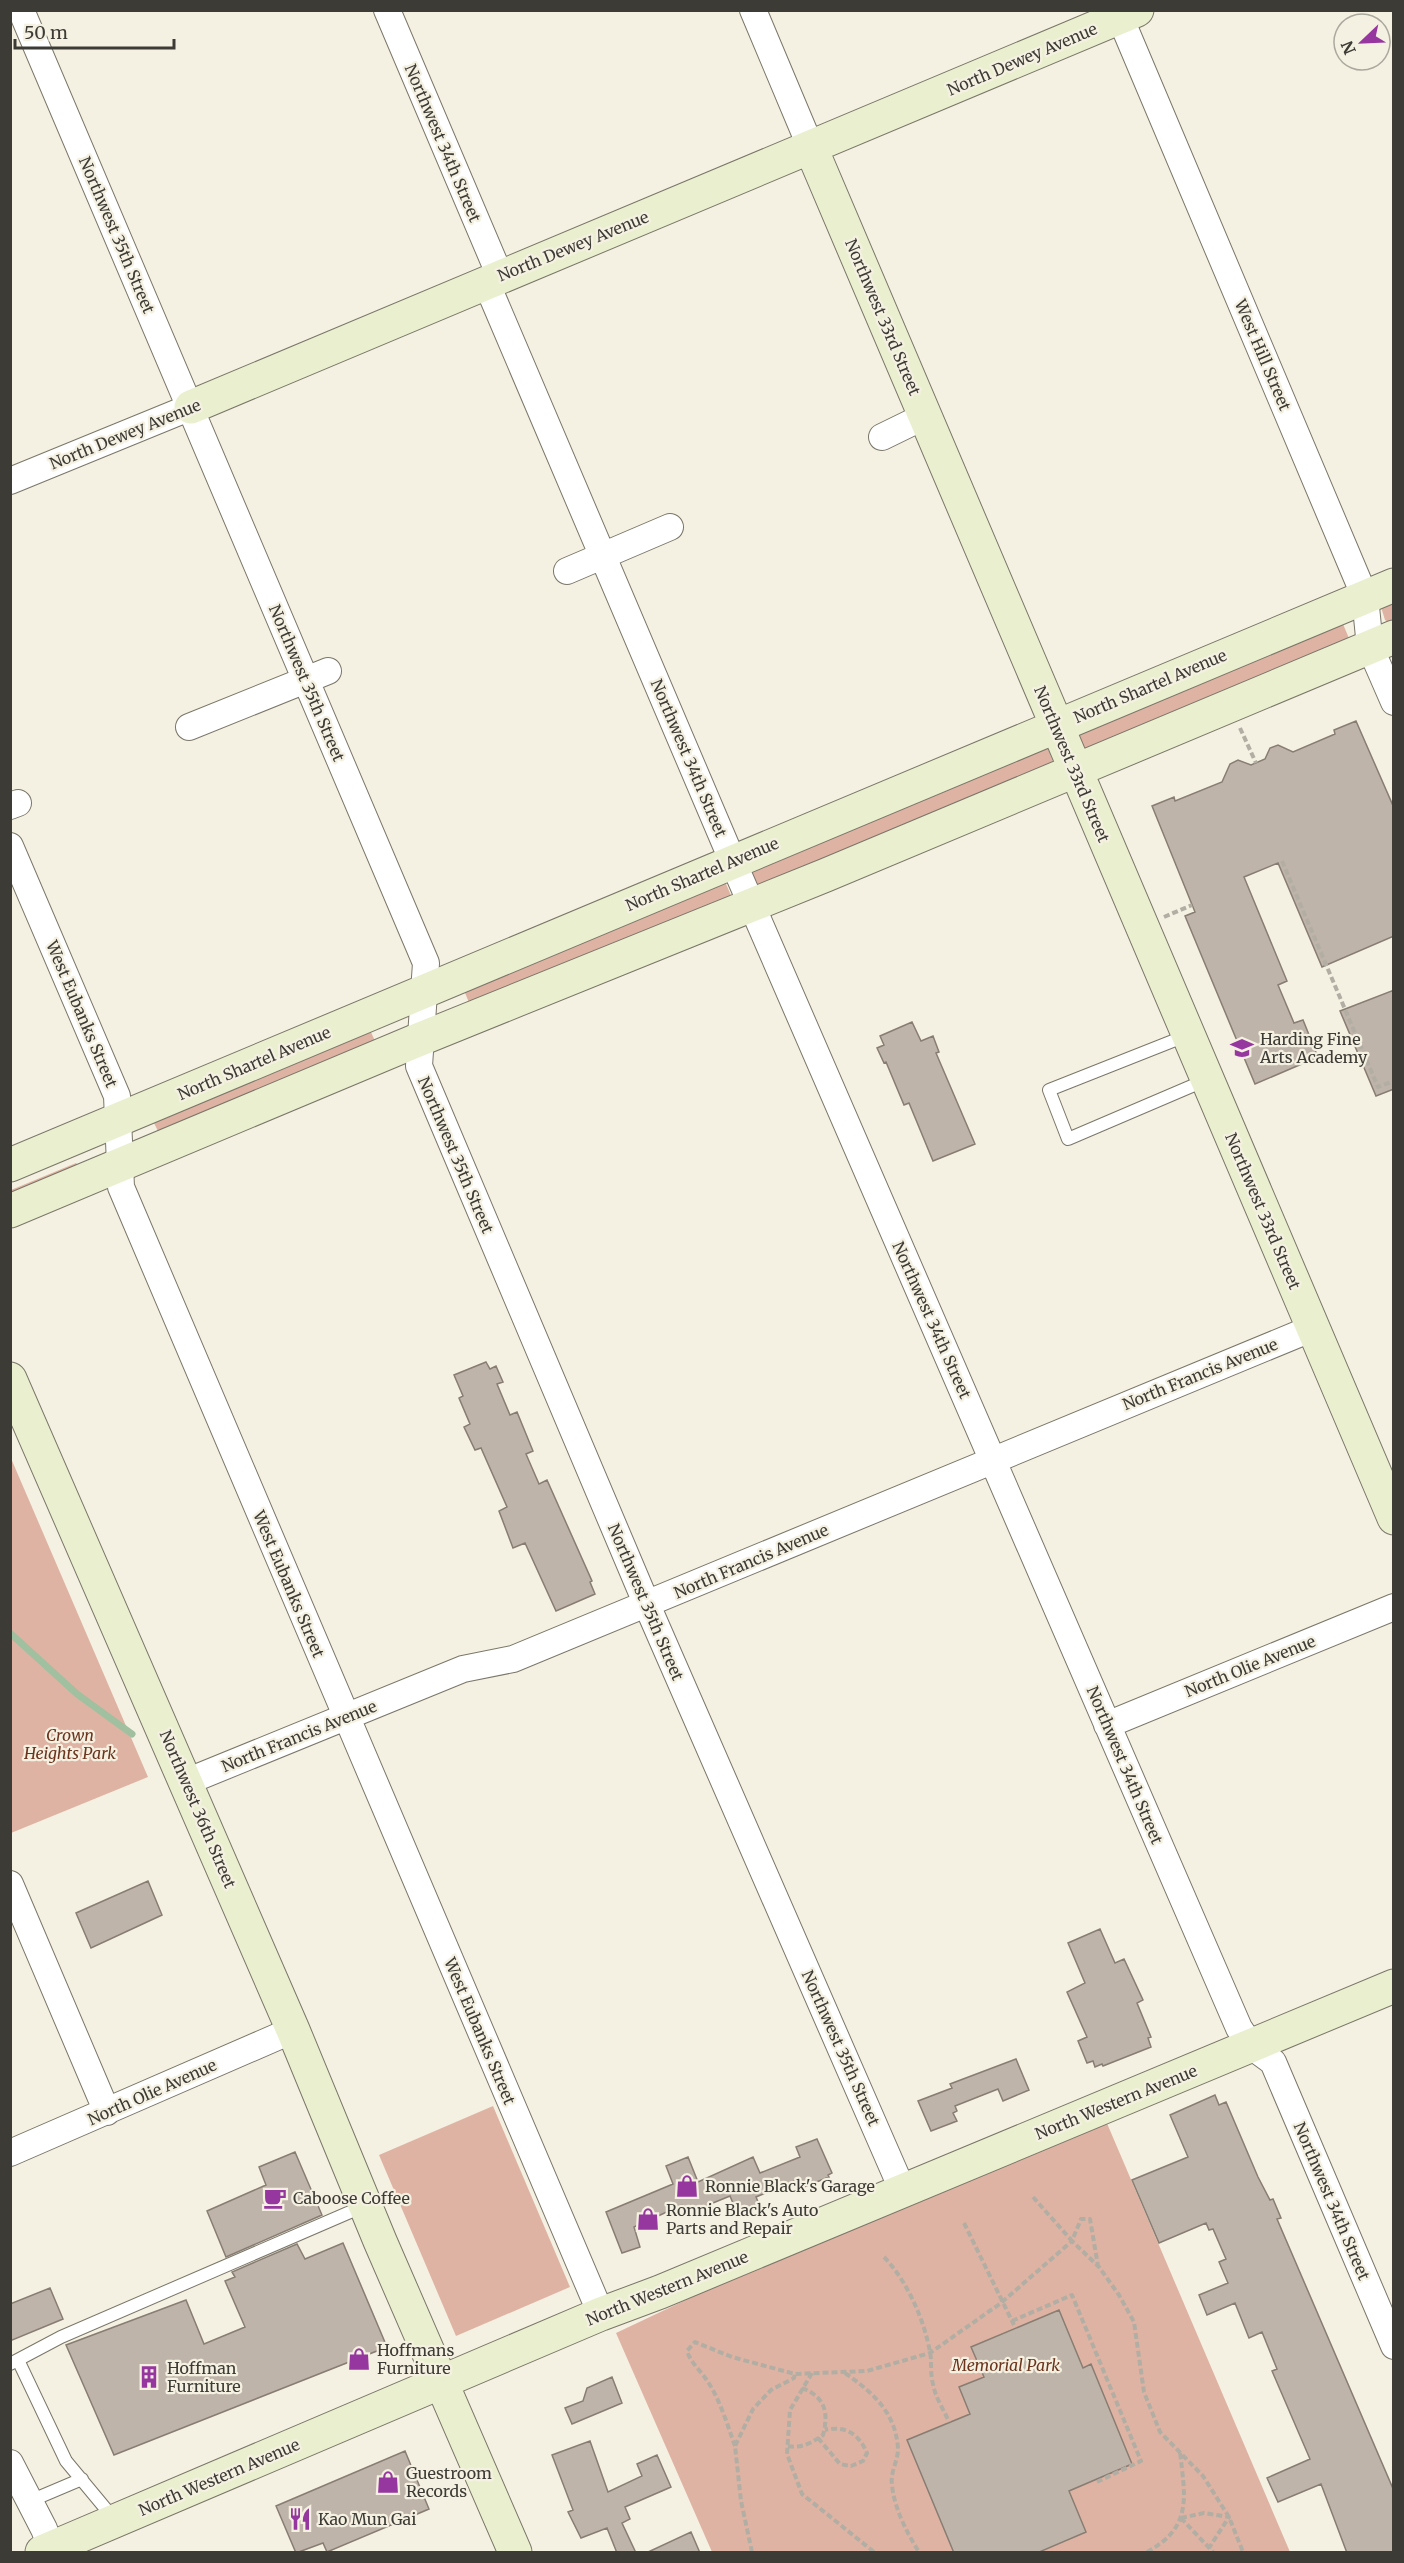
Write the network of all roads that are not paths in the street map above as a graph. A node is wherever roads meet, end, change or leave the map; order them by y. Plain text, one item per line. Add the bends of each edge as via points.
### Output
1 (21, 10) edge
2 (387, 10) edge
3 (753, 10) edge
4 (1125, 13) edge
5 (811, 148) junction
6 (493, 279) junction
7 (191, 407) junction
8 (925, 416) junction
9 (882, 437) dead end
10 (10, 481) edge
11 (670, 527) dead end
12 (603, 556) junction
13 (567, 571) dead end
14 (1379, 591) edge
15 (1382, 642) edge
16 (317, 675) junction
17 (1394, 702) edge
18 (1055, 725) junction
19 (189, 727) dead end
20 (1075, 770) junction
21 (10, 846) edge
22 (733, 861) junction
23 (751, 904) junction
24 (424, 992) junction
25 (1188, 1035) junction
26 (420, 1039) junction
27 (1207, 1079) junction
28 (118, 1119) junction
29 (10, 1165) edge
30 (120, 1165) junction
31 (10, 1211) edge
32 (1313, 1328) junction
33 (10, 1379) edge
34 (992, 1459) junction
35 (1394, 1518) edge
36 (647, 1605) junction
37 (1394, 1607) edge
38 (345, 1718) junction
39 (1107, 1725) junction
40 (186, 1782) junction
41 (10, 1884) edge
42 (1394, 1986) edge
43 (293, 2030) junction
44 (1251, 2046) junction
45 (107, 2112) junction
46 (10, 2153) edge
47 (902, 2189) junction
48 (365, 2205) junction
49 (601, 2314) junction
50 (1394, 2346) edge
51 (14, 2362) edge
52 (441, 2382) junction
53 (10, 2463) edge
54 (82, 2479) junction
55 (30, 2501) junction
56 (116, 2521) junction
57 (49, 2551) edge
58 (515, 2553) edge

1 - 7 street, Northwest 35th Street
2 - 6 street, Northwest 34th Street
3 - 5 street, Northwest 33rd Street
4 - 5 street, North Dewey Avenue
4 - 14 street, West Hill Street
5 - 6 street, North Dewey Avenue
5 - 8 street, Northwest 33rd Street
6 - 7 street, North Dewey Avenue
6 - 12 street, Northwest 34th Street
7 - 10 street, North Dewey Avenue
7 - 16 street, Northwest 35th Street
8 - 9 street
8 - 18 street, Northwest 33rd Street
11 - 12 street
12 - 13 street
12 - 22 street, Northwest 34th Street
14 - 15 street, West Hill Street
14 - 18 street, North Shartel Avenue
15 - 17 street, West Hill Street
15 - 20 street
16 - 19 street
16 - 24 street, Northwest 35th Street via 426,963
18 - 20 street, Northwest 33rd Street
18 - 22 street, North Shartel Avenue
20 - 23 street
20 - 25 street, Northwest 33rd Street
21 - 28 street, West Eubanks Street via 117,1096
22 - 23 street, Northwest 34th Street
22 - 24 street, North Shartel Avenue
23 - 26 street
23 - 34 street, Northwest 34th Street
24 - 26 street, Northwest 35th Street
24 - 28 street, North Shartel Avenue
25 - 27 street, Northwest 33rd Street
25 - 27 lane via 1049,1090 1068,1139
26 - 30 street
26 - 36 street, Northwest 35th Street via 419,1066
27 - 32 street, Northwest 33rd Street
28 - 29 street, North Shartel Avenue
28 - 30 street, West Eubanks Street
30 - 31 street
30 - 38 street, West Eubanks Street via 121,1187
32 - 34 street, North Francis Avenue
32 - 35 street, Northwest 33rd Street
33 - 40 street, Northwest 36th Street
34 - 36 street, North Francis Avenue
34 - 39 street, Northwest 34th Street
36 - 38 street, North Francis Avenue via 513,1659 463,1669
36 - 47 street, Northwest 35th Street
37 - 39 street, North Olie Avenue
38 - 40 street, North Francis Avenue
38 - 49 street, West Eubanks Street
39 - 44 street, Northwest 34th Street via 1239,2028
40 - 43 street, Northwest 36th Street
41 - 45 street
42 - 44 street, North Western Avenue
43 - 45 street, North Olie Avenue
43 - 48 street, Northwest 36th Street
44 - 47 street, North Western Avenue
44 - 50 street, Northwest 34th Street via 1273,2062
45 - 46 street, North Olie Avenue
47 - 49 street, North Western Avenue
48 - 51 lane via 61,2337
48 - 52 street, Northwest 36th Street
49 - 52 street, North Western Avenue
51 - 54 lane via 66,2462
52 - 56 street, North Western Avenue
52 - 58 street
53 - 55 street
54 - 55 lane
54 - 56 lane
55 - 57 street
56 - 57 street, North Western Avenue

